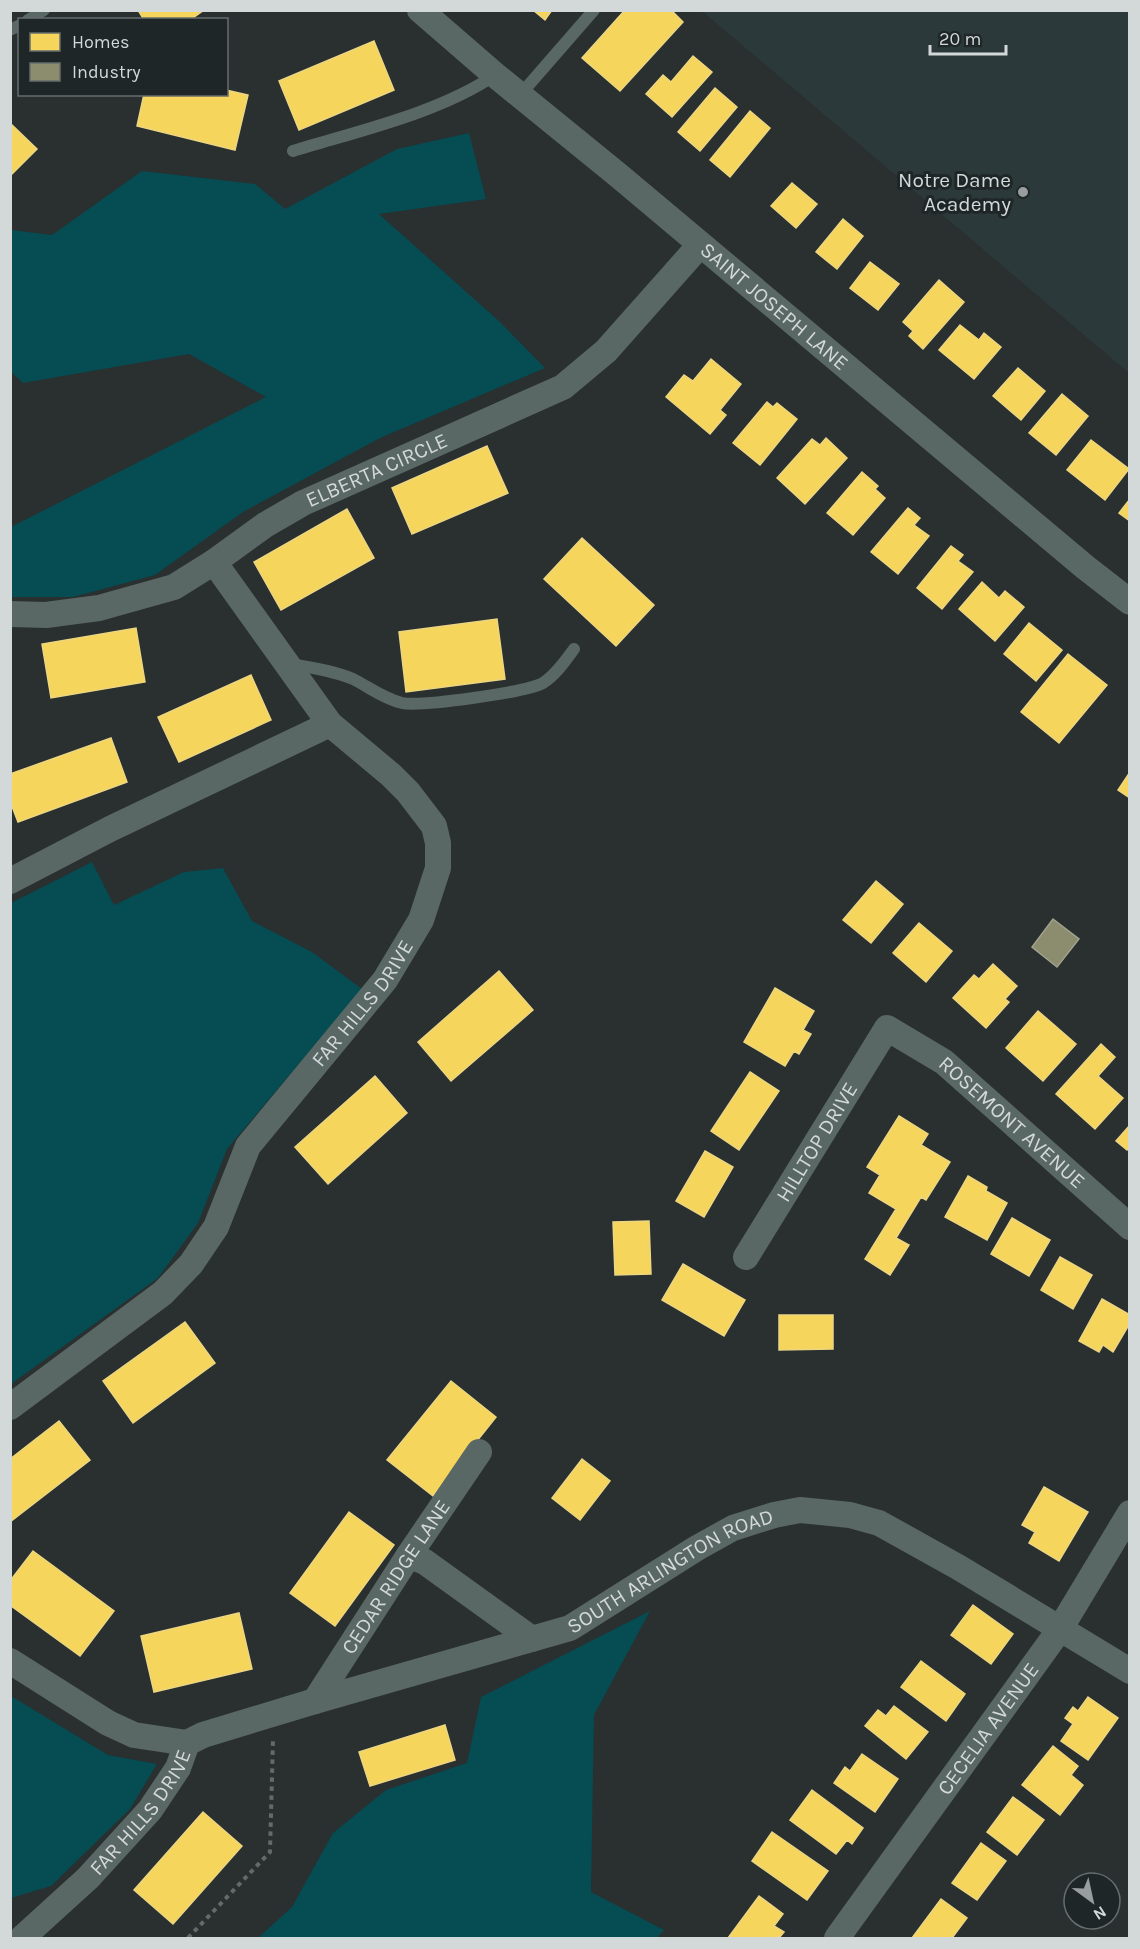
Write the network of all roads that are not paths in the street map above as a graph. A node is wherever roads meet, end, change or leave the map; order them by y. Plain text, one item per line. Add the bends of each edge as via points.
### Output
1 (44, 10) edge
2 (420, 10) edge
3 (594, 10) edge
4 (31, 18) edge
5 (495, 75) junction
6 (520, 95) junction
7 (293, 151) dead end
8 (700, 245) junction
9 (214, 562) junction
10 (1130, 602) edge
11 (10, 614) edge
12 (574, 649) dead end
13 (286, 663) junction
14 (330, 724) junction
15 (10, 881) edge
16 (887, 1028) joint
17 (1130, 1227) edge
18 (746, 1257) dead end
19 (10, 1407) edge
20 (479, 1452) dead end
21 (1130, 1513) edge
22 (409, 1555) junction
23 (1060, 1629) junction
24 (532, 1639) junction
25 (10, 1661) edge
26 (1130, 1671) edge
27 (315, 1701) junction
28 (187, 1743) junction
29 (22, 1938) edge
30 (837, 1938) edge

1 - 4 lane
2 - 5 street, SAINT JOSEPH LANE
3 - 6 lane
5 - 6 street, SAINT JOSEPH LANE
5 - 7 lane via 473,90 429,108
6 - 8 street, SAINT JOSEPH LANE
8 - 9 street, ELBERTA CIRCLE via 606,351 563,387 303,503
8 - 10 street, SAINT JOSEPH LANE
9 - 11 street, ELBERTA CIRCLE via 174,587 99,608 46,615
9 - 13 street, FAR HILLS DRIVE
12 - 13 lane via 544,683 500,694 405,704 351,678
13 - 14 street, FAR HILLS DRIVE
14 - 15 street
14 - 19 street, FAR HILLS DRIVE via 402,786 434,826 438,868 421,920 384,980 248,1146 216,1227 191,1264 163,1293
16 - 17 street, ROSEMONT AVENUE via 944,1062
16 - 18 street, HILLTOP DRIVE
20 - 22 street, CEDAR RIDGE LANE
21 - 23 street, CECELIA AVENUE
22 - 24 street via 425,1562
22 - 27 street, CEDAR RIDGE LANE
23 - 24 street, SOUTH ARLINGTON ROAD via 879,1523 850,1515 800,1510 733,1528 570,1628
23 - 26 street, SOUTH ARLINGTON ROAD
23 - 30 street, CECELIA AVENUE
24 - 27 street, SOUTH ARLINGTON ROAD
25 - 28 street, FAR HILLS DRIVE via 108,1723 134,1735
27 - 28 street, SOUTH ARLINGTON ROAD
28 - 29 street, FAR HILLS DRIVE via 178,1768 150,1810 88,1878

